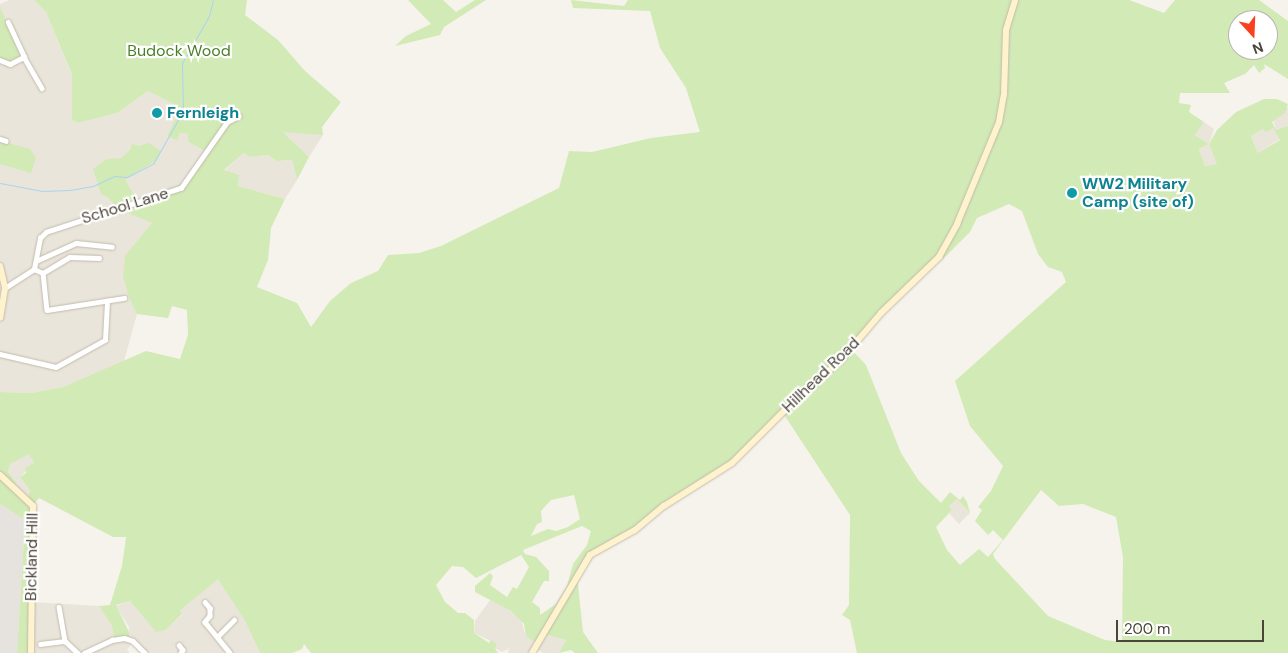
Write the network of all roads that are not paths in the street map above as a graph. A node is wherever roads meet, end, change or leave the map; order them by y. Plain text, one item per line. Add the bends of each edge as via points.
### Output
1 (1015, 0) edge
2 (8, 22) dead end
3 (24, 57) junction
4 (0, 60) edge
5 (42, 88) dead end
6 (239, 116) dead end
7 (0, 139) edge
8 (6, 140) dead end
9 (112, 247) dead end
10 (96, 256) dead end
11 (36, 261) junction
12 (0, 266) edge
13 (34, 269) junction
14 (43, 273) junction
15 (5, 288) junction
16 (124, 298) dead end
17 (107, 301) junction
18 (0, 318) edge
19 (0, 354) edge
20 (0, 475) edge
21 (205, 602) dead end
22 (59, 607) dead end
23 (234, 620) dead end
24 (217, 636) junction
25 (65, 641) junction
26 (40, 644) dead end
27 (179, 645) dead end
28 (98, 651) edge
29 (31, 653) edge
30 (78, 653) edge
31 (84, 653) edge
32 (145, 653) edge
33 (182, 653) edge
34 (230, 653) edge
35 (532, 653) edge

1 - 35 street, Hillhead Road via 1006,30 1004,92 999,122 956,227 939,257 881,313 840,362 784,411 732,464 664,506 635,530 590,555
2 - 3 street
3 - 4 street via 10,64
3 - 5 street
6 - 11 street, School Lane via 228,122 180,188 148,201 52,229 40,238
7 - 8 street
9 - 11 street via 76,243
10 - 14 street via 68,256
11 - 13 street, School Lane
12 - 15 street
13 - 14 street
13 - 15 street
14 - 17 street via 47,310
15 - 18 street
16 - 17 street
17 - 19 street via 105,340 56,367
20 - 29 street, Bickland Hill via 33,506
21 - 24 street via 210,608 210,616 205,622
22 - 25 street
23 - 24 street
24 - 34 street
25 - 26 street
25 - 30 street
27 - 33 street
28 - 31 street
28 - 32 street via 112,640 124,638 134,641

